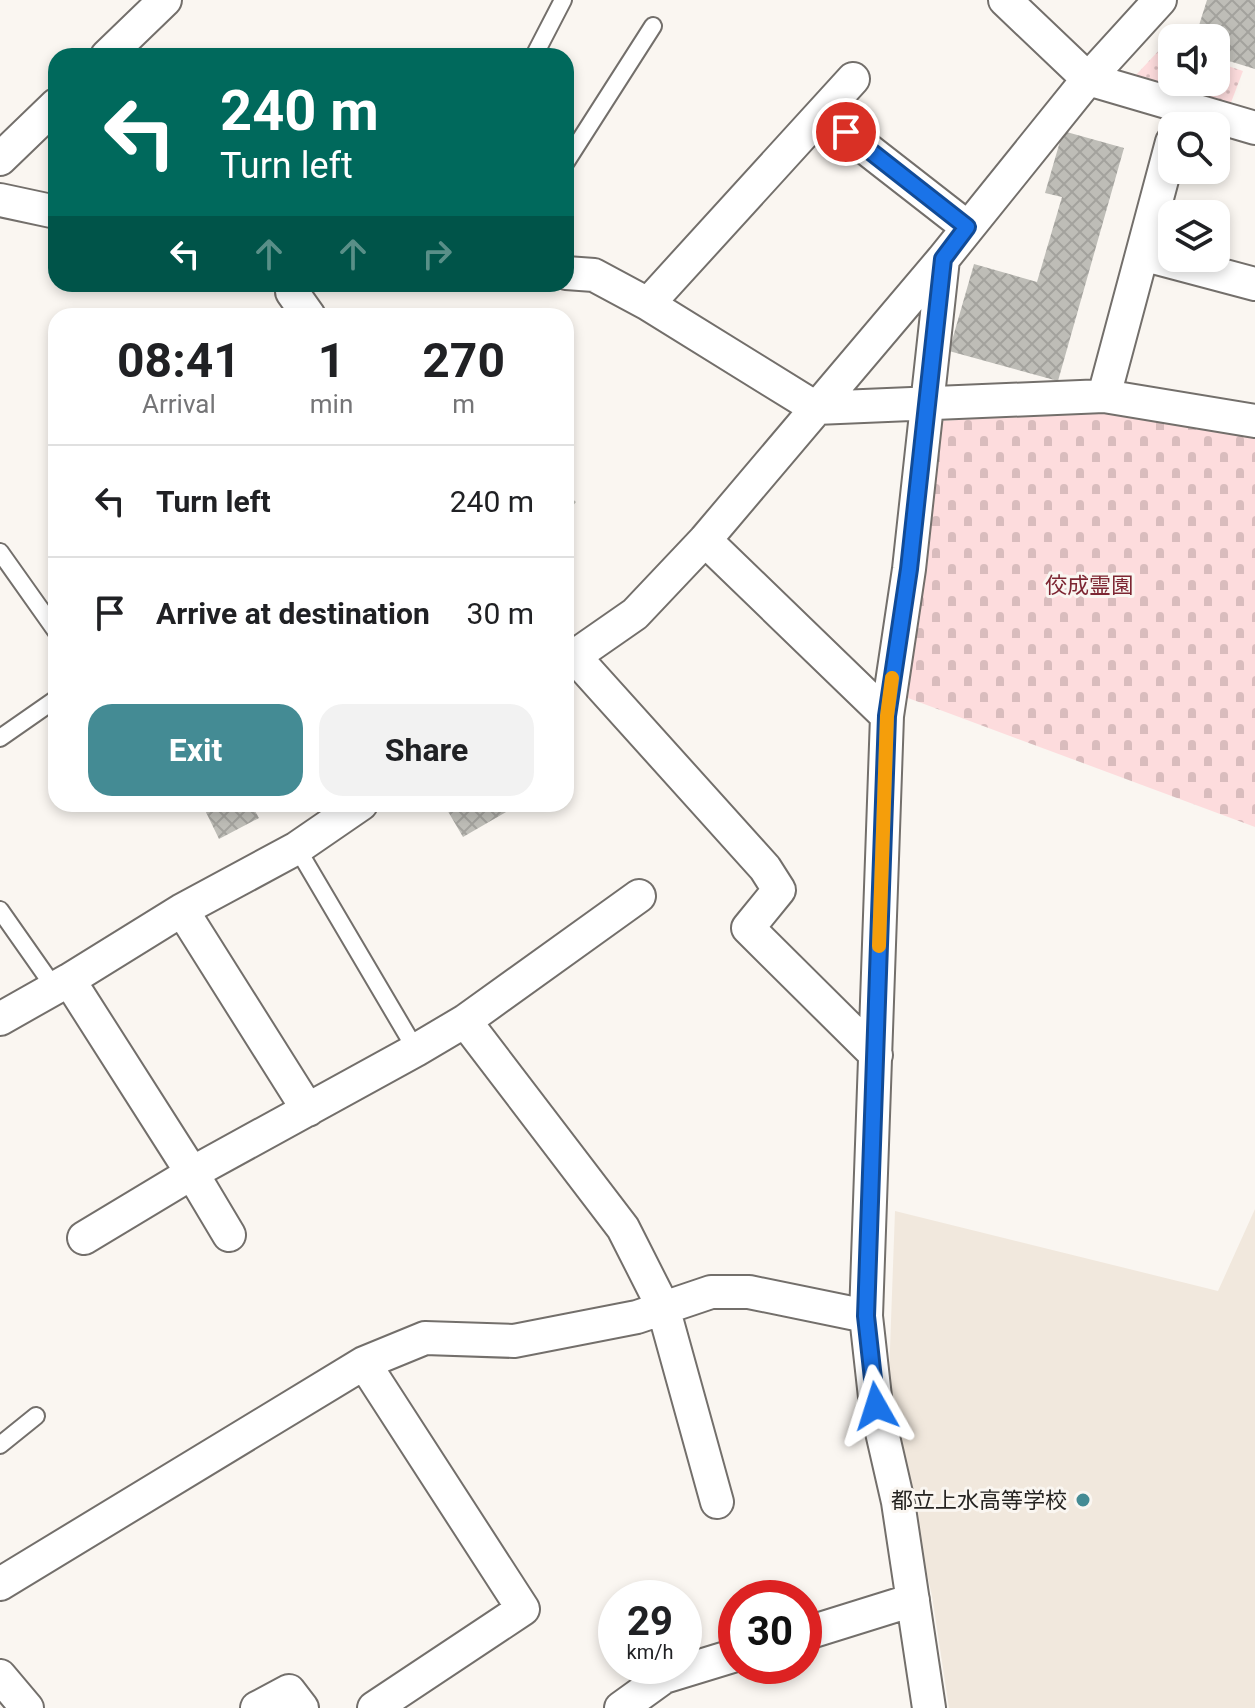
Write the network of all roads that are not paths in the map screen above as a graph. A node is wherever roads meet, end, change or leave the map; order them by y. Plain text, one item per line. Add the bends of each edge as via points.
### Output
1 (165, 0) edge
2 (563, 0) edge
3 (1005, 0) edge
4 (1160, 0) edge
5 (653, 26) dead end
6 (115, 48) edge
7 (538, 48) edge
8 (853, 79) dead end
9 (1088, 79) junction
10 (1169, 112) edge
11 (48, 113) edge
12 (822, 114) junction
13 (1230, 124) edge
14 (1255, 128) edge
15 (574, 149) edge
16 (0, 159) edge
17 (1161, 184) edge
18 (7, 211) edge
19 (48, 212) edge
20 (967, 227) junction
21 (1142, 254) junction
22 (943, 259) junction
23 (574, 274) edge
24 (1255, 284) edge
25 (648, 304) junction
26 (1104, 396) junction
27 (927, 405) junction
28 (816, 408) junction
29 (1255, 421) edge
30 (705, 540) junction
31 (0, 552) edge
32 (48, 620) edge
33 (574, 656) edge
34 (574, 663) edge
35 (48, 705) edge
36 (887, 716) junction
37 (0, 738) edge
38 (349, 812) edge
39 (297, 848) junction
40 (639, 896) dead end
41 (0, 910) edge
42 (182, 910) junction
43 (61, 983) junction
44 (0, 1019) edge
45 (465, 1021) junction
46 (416, 1050) junction
47 (876, 1055) junction
48 (308, 1110) junction
49 (192, 1173) junction
50 (229, 1235) dead end
51 (84, 1238) dead end
52 (663, 1307) junction
53 (866, 1316) junction
54 (364, 1363) junction
55 (36, 1416) dead end
56 (0, 1445) edge
57 (717, 1502) dead end
58 (0, 1584) edge
59 (913, 1600) junction
60 (822, 1628) edge
61 (718, 1660) edge
62 (0, 1676) edge
63 (27, 1708) edge
64 (257, 1708) edge
65 (302, 1708) edge
66 (374, 1708) edge
67 (621, 1708) edge
68 (929, 1708) edge

1 - 6 street
2 - 7 lane
3 - 9 street
4 - 9 street
5 - 15 lane
8 - 12 street
9 - 10 street
9 - 20 street
11 - 16 street
12 - 20 street
12 - 25 street
13 - 14 street
17 - 21 street
18 - 19 street
20 - 22 street
21 - 24 street
21 - 26 street
22 - 27 street
22 - 28 street
23 - 25 street via 594,275
25 - 28 street
26 - 27 street
26 - 29 street
27 - 28 street
27 - 36 street
28 - 30 street
30 - 33 street via 635,614
30 - 36 street
31 - 32 lane
34 - 47 street via 765,868 779,890 748,928
35 - 37 lane
36 - 47 street
38 - 39 street
39 - 42 street
39 - 46 lane
40 - 45 street
41 - 43 lane
42 - 43 street
42 - 48 street
43 - 44 street
43 - 49 street
45 - 46 street
45 - 52 street via 623,1228
46 - 48 street
47 - 53 street
48 - 49 street
49 - 50 street
49 - 51 street
52 - 53 street via 711,1292 749,1292
52 - 54 street via 514,1341 425,1338
52 - 57 street
53 - 59 street via 876,1406
54 - 58 street
54 - 66 street via 523,1609
55 - 56 lane
59 - 60 street
59 - 68 street
61 - 67 street via 664,1677
62 - 63 street
64 - 65 street via 289,1691

